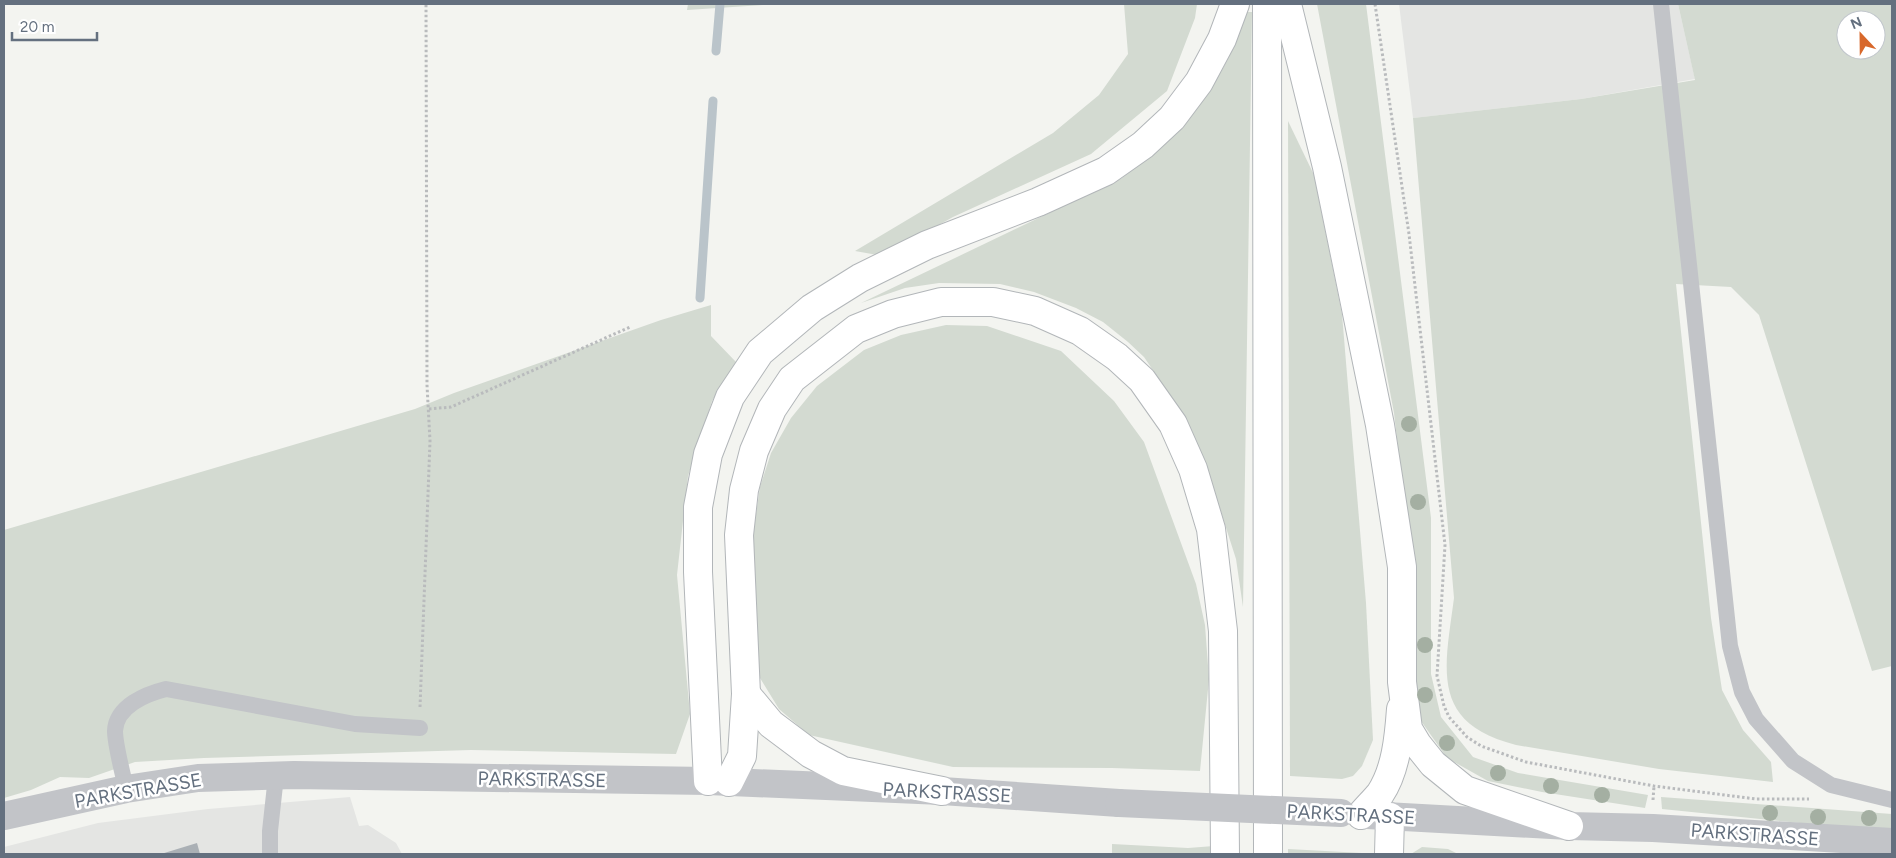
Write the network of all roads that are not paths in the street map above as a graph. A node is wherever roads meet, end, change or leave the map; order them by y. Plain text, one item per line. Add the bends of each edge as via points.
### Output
1 (1235, 4) edge
2 (1267, 4) edge
3 (1287, 4) edge
4 (1661, 4) edge
5 (1402, 682) junction
6 (746, 694) junction
7 (420, 728) road end
8 (276, 776) junction
9 (718, 782) junction
10 (126, 789) junction
11 (942, 791) junction
12 (1892, 800) edge
13 (1351, 814) junction
14 (4, 816) edge
15 (1390, 817) junction
16 (1569, 826) junction
17 (1892, 842) edge
18 (270, 854) edge
19 (1225, 854) edge
20 (1268, 854) edge
21 (1390, 854) edge

1 - 9 main road via 1222,39 1199,82 1172,118 1143,145 1098,175 927,245 860,278 812,308 760,352 730,397 708,454 698,507 698,572
2 - 20 main road
3 - 5 main road via 1327,167 1380,425 1402,567
4 - 12 lane via 1730,646 1742,692 1756,719 1793,761 1831,785
5 - 13 main road via 1398,741 1390,774 1380,793
5 - 16 main road via 1408,729 1433,764 1465,790
6 - 9 main road via 742,756
6 - 11 main road via 770,724 811,754 843,771
6 - 19 main road via 739,535 744,490 754,451 772,409 792,379 856,330 893,314 941,302 993,302 1035,311 1080,331 1142,380 1173,424 1193,469 1211,529 1223,630
7 - 10 lane via 355,724 166,689 145,694 120,715 115,730
8 - 9 street, PARKSTRASSE
8 - 10 street, PARKSTRASSE via 198,778
8 - 18 lane
9 - 11 street, PARKSTRASSE
10 - 14 street, PARKSTRASSE
11 - 13 street, PARKSTRASSE, bridge
13 - 15 street, PARKSTRASSE
15 - 16 street, PARKSTRASSE
15 - 21 main road
16 - 17 street, PARKSTRASSE

